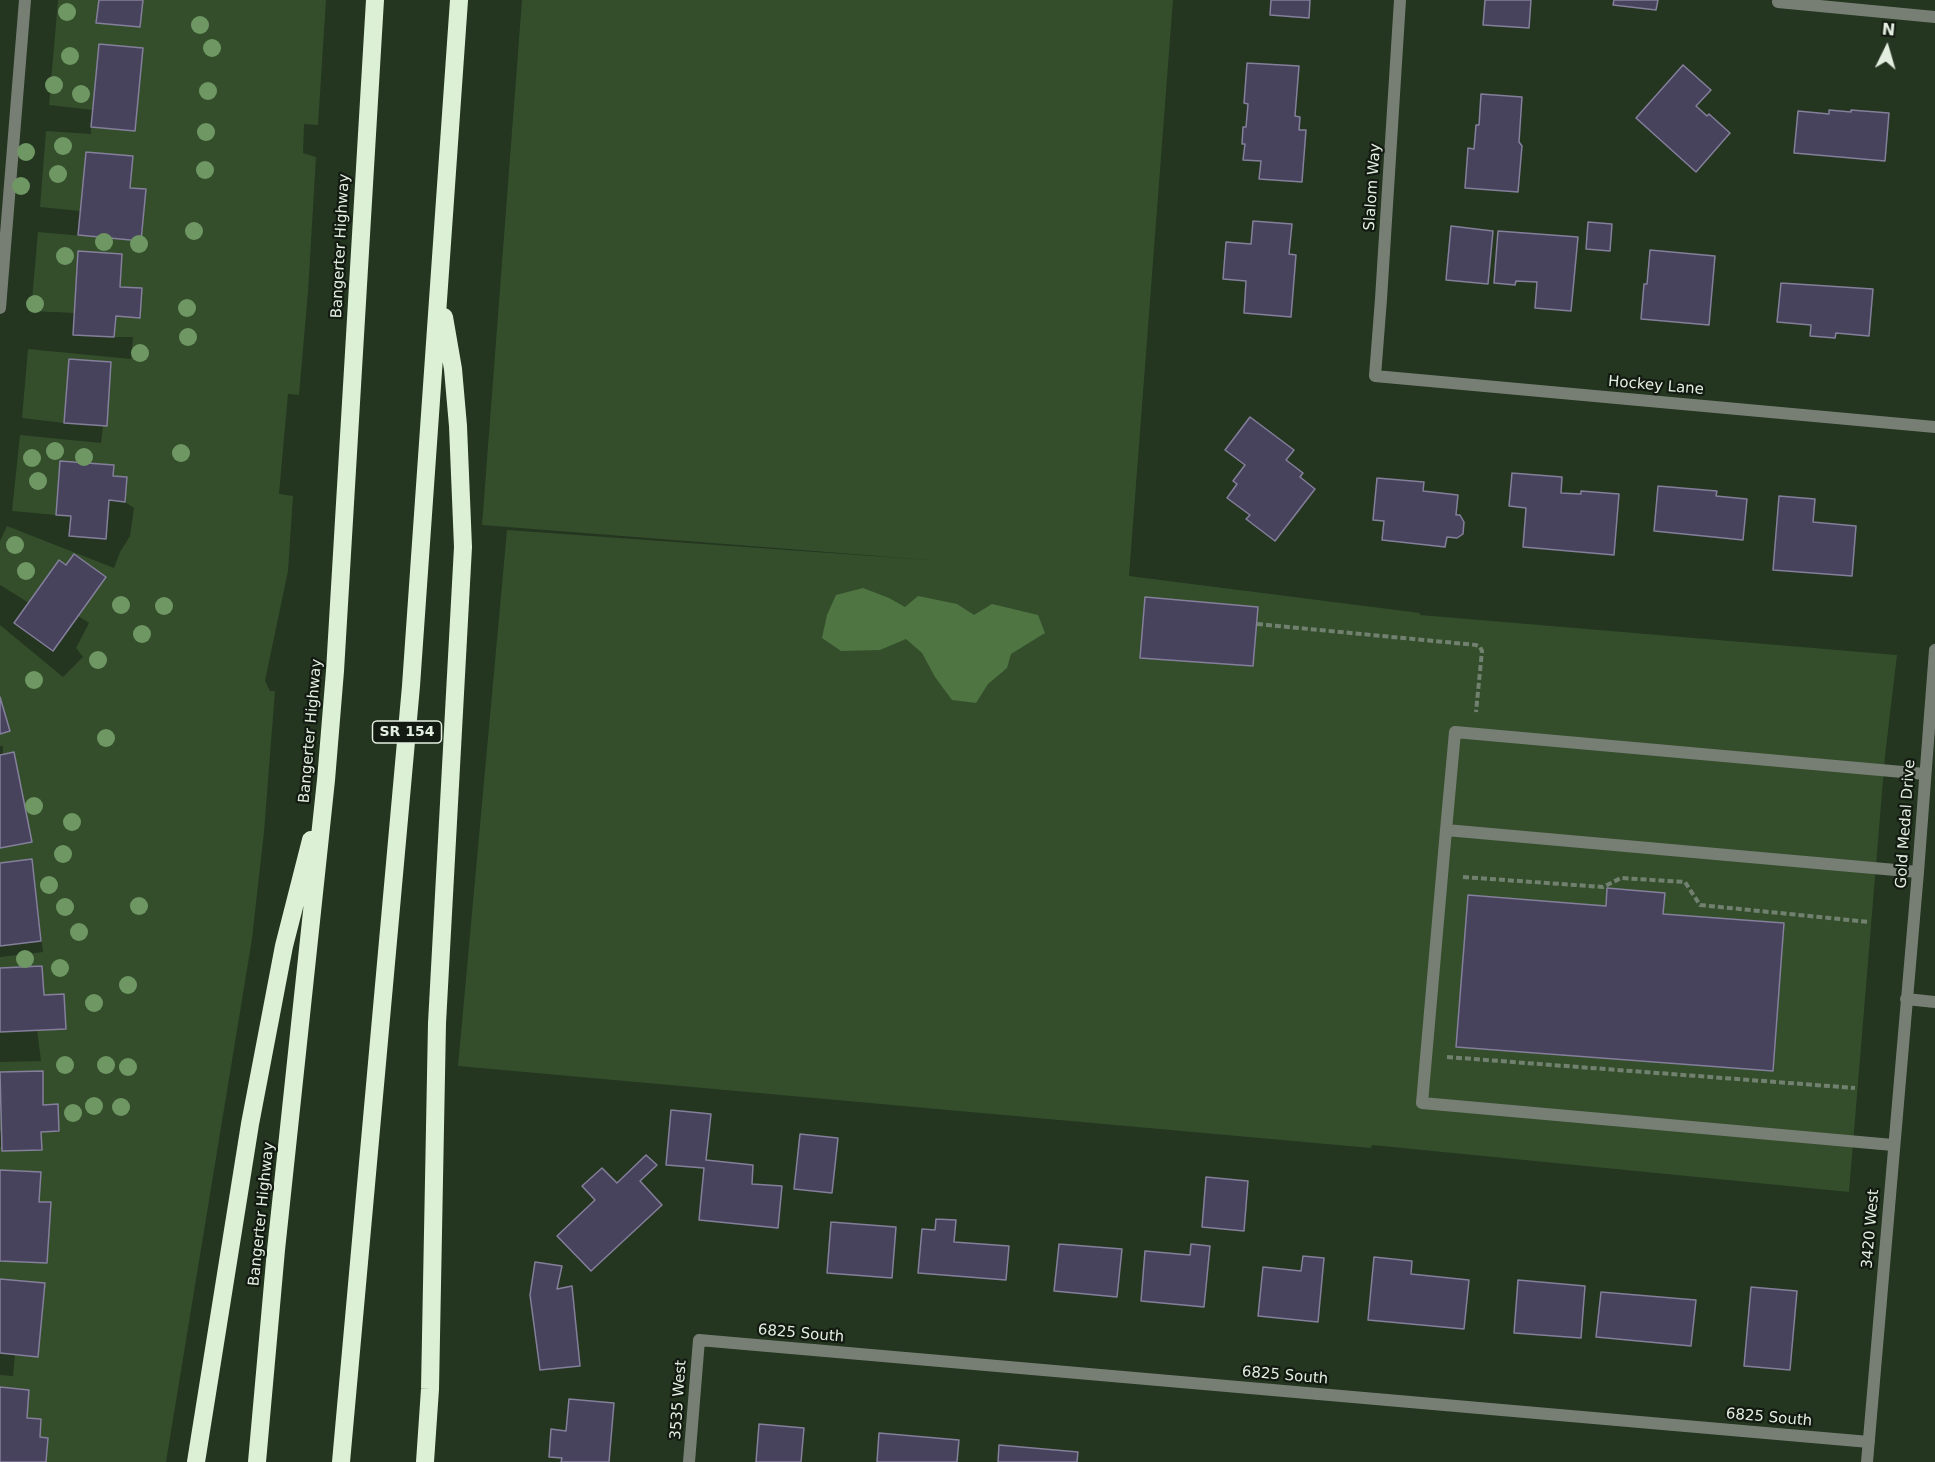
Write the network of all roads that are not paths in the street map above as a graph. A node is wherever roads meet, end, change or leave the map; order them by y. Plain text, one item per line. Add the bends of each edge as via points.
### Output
1 (25, 0) edge
2 (375, 0) edge
3 (459, 0) edge
4 (1400, 0) edge
5 (1778, 2) dead end
6 (1935, 17) edge
7 (439, 289) junction
8 (0, 308) edge
9 (1375, 376) joint
10 (1935, 427) edge
11 (1935, 650) edge
12 (1924, 774) junction
13 (326, 780) junction
14 (1446, 830) junction
15 (1918, 872) junction
16 (1906, 999) junction
17 (1935, 1002) edge
18 (1893, 1145) junction
19 (699, 1340) joint
20 (1869, 1442) junction
21 (196, 1462) edge
22 (257, 1462) edge
23 (341, 1462) edge
24 (425, 1462) edge
25 (689, 1462) edge
26 (1867, 1462) edge

1 - 8 street
2 - 13 highway, Bangerter Highway
3 - 7 highway, SR 154
4 - 9 street, Slalom Way
5 - 6 street
7 - 23 highway, SR 154 via 411,686
7 - 24 highway via 453,369 463,546 436,1023 430,1389
9 - 10 street, Hockey Lane
11 - 12 street, Gold Medal Drive
12 - 14 street via 1455,732
12 - 15 street, Gold Medal Drive
13 - 21 highway via 284,946 250,1124
13 - 22 highway, Bangerter Highway
14 - 15 street
14 - 18 street via 1422,1103
15 - 16 street, Gold Medal Drive
16 - 17 street
16 - 18 street, 3420 West
18 - 20 street, 3420 West
19 - 20 street, 6825 South
19 - 25 street, 3535 West
20 - 26 street, 3420 West

